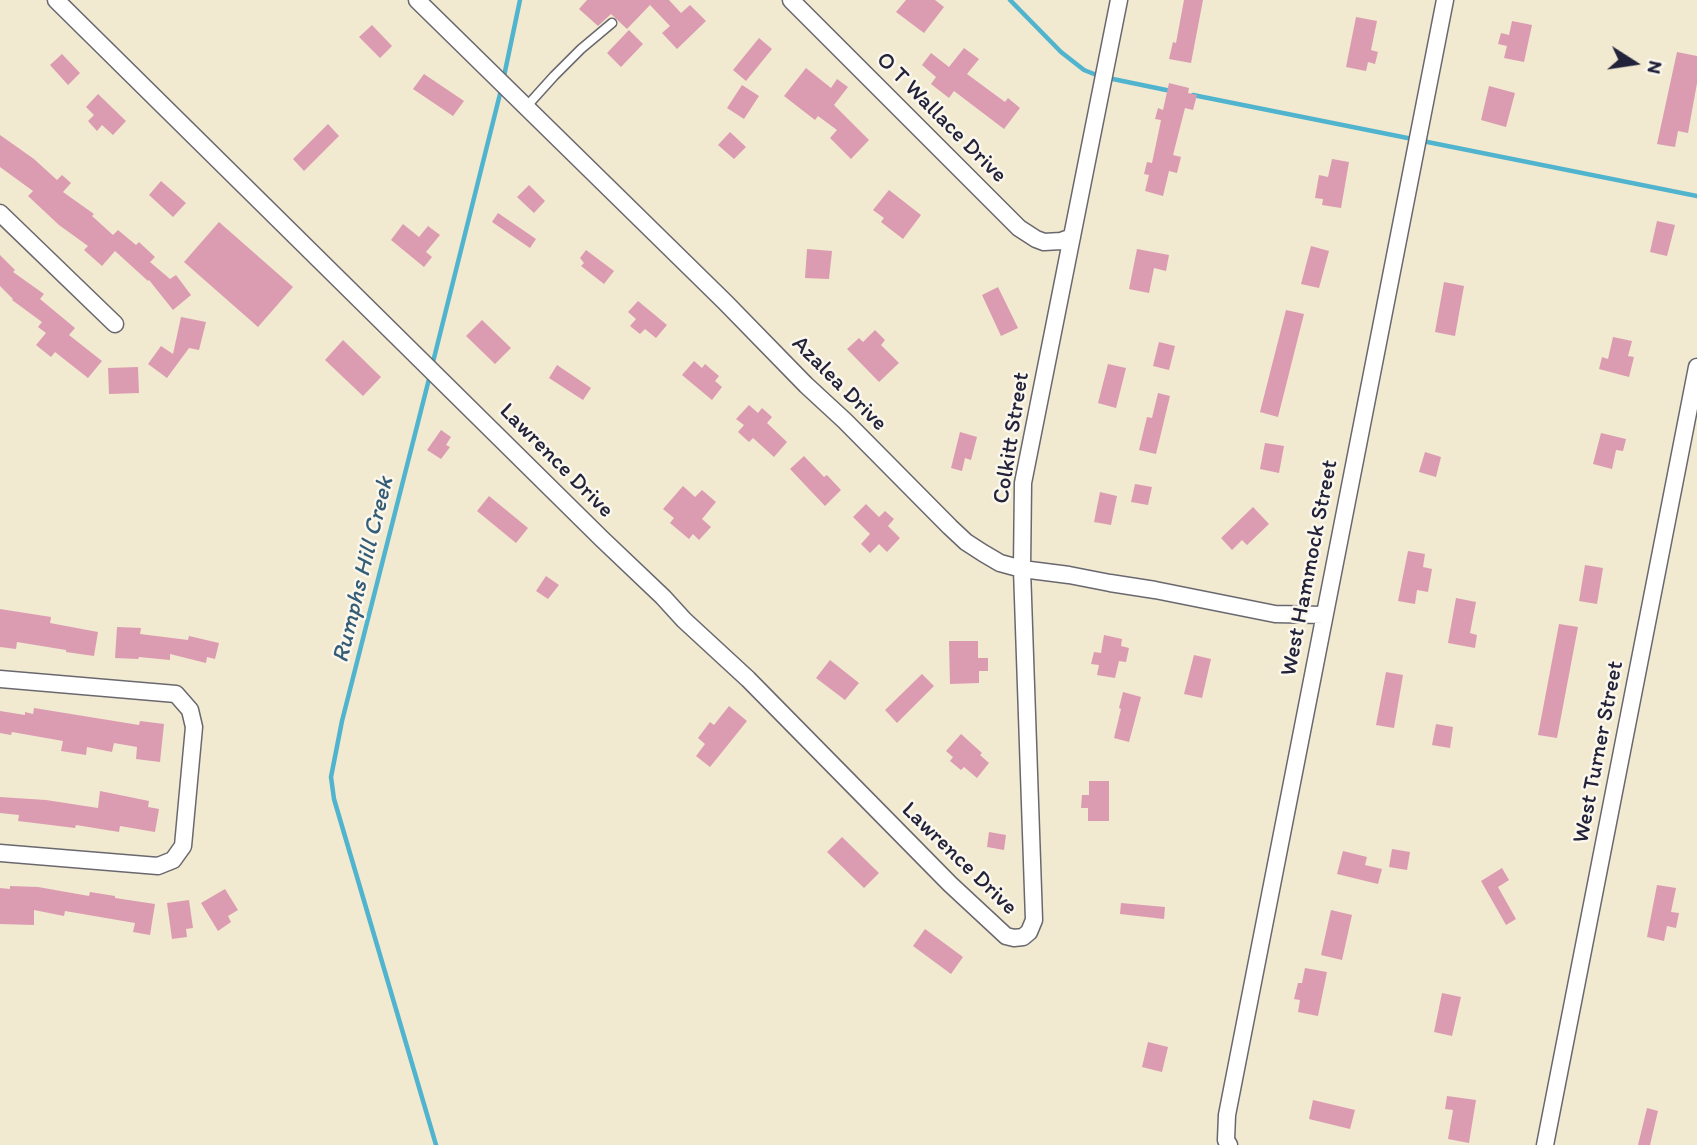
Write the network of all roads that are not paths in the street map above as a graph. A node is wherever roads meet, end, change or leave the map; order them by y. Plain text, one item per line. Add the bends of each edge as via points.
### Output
1 (56, 0) edge
2 (417, 0) edge
3 (791, 0) edge
4 (1119, 0) edge
5 (1445, 0) edge
6 (612, 23) dead end
7 (526, 107) junction
8 (0, 213) edge
9 (1072, 237) junction
10 (115, 324) dead end
11 (1697, 367) edge
12 (1022, 569) junction
13 (1324, 615) junction
14 (0, 679) edge
15 (0, 853) edge
16 (1029, 932) joint
17 (1229, 1145) edge
18 (1545, 1145) edge

1 - 16 street, Lawrence Drive via 748,679 950,884 1006,936 1023,937
2 - 7 street, Azalea Drive
3 - 9 street, O T Wallace Drive via 1019,228 1044,242
4 - 9 street, Colkitt Street
5 - 13 street, West Hammock Street
6 - 7 lane
7 - 12 street, Azalea Drive via 966,542 1000,563
8 - 10 street
9 - 12 street, Colkitt Street via 1023,483
11 - 18 street, West Turner Street
12 - 13 street, Azalea Drive via 1275,614
12 - 16 street, Colkitt Street via 1034,920
13 - 17 street, West Hammock Street via 1227,1115
14 - 15 street via 176,694 190,710 194,727 183,846 173,860 158,866

